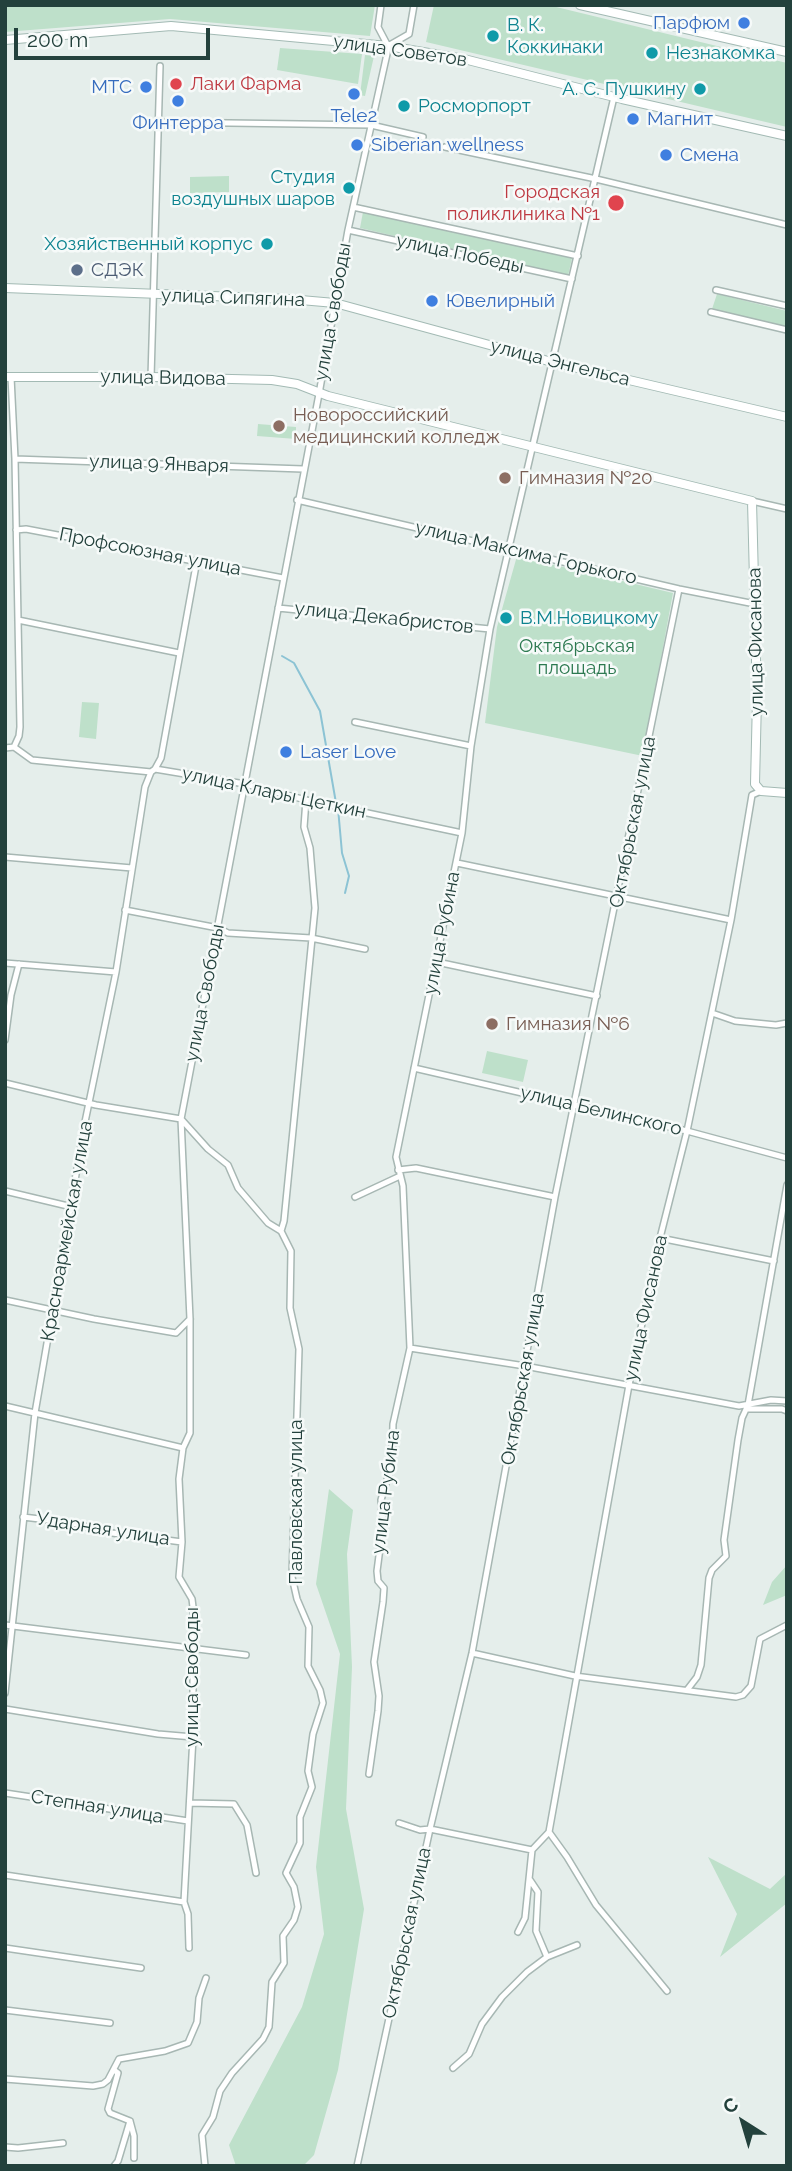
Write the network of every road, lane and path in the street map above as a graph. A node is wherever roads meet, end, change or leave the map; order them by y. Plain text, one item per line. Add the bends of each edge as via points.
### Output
1 (381, 5) edge
2 (414, 5) edge
3 (580, 5) edge
4 (5, 40) edge
5 (388, 46) junction
6 (787, 52) edge
7 (159, 66) dead end
8 (614, 97) junction
9 (158, 122) junction
10 (371, 125) junction
11 (787, 135) edge
12 (423, 137) dead end
13 (445, 147) dead end
14 (596, 179) junction
15 (353, 207) junction
16 (787, 225) edge
17 (348, 230) junction
18 (578, 256) junction
19 (572, 279) junction
20 (5, 288) edge
21 (716, 290) dead end
22 (155, 295) junction
23 (335, 303) junction
24 (787, 306) edge
25 (711, 312) dead end
26 (787, 330) edge
27 (552, 362) junction
28 (8, 377) edge
29 (152, 377) junction
30 (319, 394) junction
31 (787, 417) edge
32 (533, 448) junction
33 (15, 459) junction
34 (303, 469) junction
35 (298, 500) junction
36 (752, 500) junction
37 (787, 509) edge
38 (16, 530) junction
39 (509, 550) junction
40 (197, 560) junction
41 (283, 578) junction
42 (679, 589) junction
43 (755, 604) junction
44 (278, 608) junction
45 (18, 620) junction
46 (491, 629) junction
47 (179, 653) junction
48 (355, 722) dead end
49 (471, 746) junction
50 (14, 747) junction
51 (5, 748) edge
52 (153, 770) junction
53 (245, 784) junction
54 (756, 788) junction
55 (787, 793) edge
56 (306, 800) junction
57 (463, 833) junction
58 (5, 857) edge
59 (457, 863) junction
60 (132, 868) junction
61 (618, 896) junction
62 (125, 910) junction
63 (731, 920) junction
64 (218, 928) junction
65 (311, 938) junction
66 (365, 949) dead end
67 (437, 962) junction
68 (5, 963) edge
69 (19, 964) junction
70 (116, 972) junction
71 (597, 996) junction
72 (712, 1013) junction
73 (787, 1023) edge
74 (5, 1040) edge
75 (414, 1068) junction
76 (5, 1083) edge
77 (89, 1103) junction
78 (575, 1105) junction
79 (181, 1119) junction
80 (687, 1131) junction
81 (787, 1158) edge
82 (399, 1173) junction
83 (787, 1185) edge
84 (5, 1191) edge
85 (355, 1197) dead end
86 (555, 1197) junction
87 (72, 1207) junction
88 (281, 1231) junction
89 (660, 1238) junction
90 (777, 1244) junction
91 (787, 1247) edge
92 (774, 1261) junction
93 (5, 1300) edge
94 (53, 1310) junction
95 (190, 1319) junction
96 (410, 1348) junction
97 (525, 1366) junction
98 (629, 1385) junction
99 (787, 1401) edge
100 (5, 1406) edge
101 (747, 1407) junction
102 (787, 1411) edge
103 (35, 1413) junction
104 (183, 1448) junction
105 (23, 1517) junction
106 (182, 1542) junction
107 (787, 1625) edge
108 (5, 1626) edge
109 (13, 1627) junction
110 (193, 1650) junction
111 (472, 1653) junction
112 (246, 1655) dead end
113 (575, 1676) junction
114 (687, 1690) junction
115 (5, 1693) edge
116 (5, 1709) edge
117 (193, 1737) junction
118 (369, 1774) dead end
119 (5, 1793) edge
120 (190, 1803) junction
121 (188, 1821) junction
122 (399, 1823) dead end
123 (430, 1829) junction
124 (549, 1832) junction
125 (532, 1850) junction
126 (256, 1873) dead end
127 (5, 1875) edge
128 (530, 1880) junction
129 (184, 1902) junction
130 (518, 1932) dead end
131 (577, 1945) dead end
132 (5, 1948) edge
133 (189, 1948) dead end
134 (547, 1957) junction
135 (141, 1968) dead end
136 (206, 1978) dead end
137 (667, 1991) dead end
138 (5, 2010) edge
139 (110, 2022) dead end
140 (453, 2068) dead end
141 (114, 2070) junction
142 (5, 2078) edge
143 (130, 2121) junction
144 (63, 2143) dead end
145 (5, 2147) edge
146 (134, 2158) dead end
147 (114, 2166) edge
148 (205, 2166) edge
149 (357, 2166) edge

1 - 5 street, улица Свободы via 377,27
2 - 5 street via 409,34
3 - 6 street
4 - 5 street, улица Советов via 171,26
5 - 8 street, улица Советов via 464,59
5 - 10 street, улица Свободы
7 - 9 street
8 - 11 street, улица Советов
8 - 14 street, улица Рубина
9 - 10 street
9 - 22 street
10 - 12 street
10 - 15 street, улица Свободы
13 - 14 street
14 - 16 street
14 - 18 street, улица Рубина
15 - 17 street, улица Свободы
15 - 18 street, улица Победы
17 - 19 street, улица Победы
17 - 23 street, улица Свободы
18 - 19 street, улица Рубина
19 - 27 street, улица Рубина
20 - 22 street, улица Сипягина
21 - 24 street
22 - 23 street, улица Сипягина
22 - 29 street
23 - 27 street, улица Энгельса
23 - 30 street, улица Свободы
25 - 26 street
27 - 31 street, улица Энгельса
27 - 32 street, улица Рубина
28 - 29 street, улица Видова
28 - 33 street
29 - 30 street, улица Видова via 272,380
30 - 32 street, улица Видова
30 - 34 street, улица Свободы
32 - 36 street, улица Видова
32 - 39 street, улица Рубина
33 - 34 street, улица 9 Января
33 - 38 street
34 - 35 street, улица Свободы
35 - 39 street, улица Максима Горького
35 - 41 street, улица Свободы
36 - 37 street
36 - 43 street, улица Фисанова
38 - 40 street, Профсоюзная улица
38 - 45 street
39 - 42 street, улица Максима Горького
39 - 46 street, улица Рубина
40 - 41 street, Профсоюзная улица
40 - 47 street, Красноармейская улица
41 - 44 street, улица Свободы
42 - 43 street, улица Максима Горького
42 - 61 street, Октябрьская улица
43 - 54 street, улица Фисанова
44 - 46 street, улица Декабристов
44 - 53 street, улица Свободы
45 - 47 street
45 - 50 street via 20,727
46 - 49 street, улица Рубина
47 - 52 street, Красноармейская улица via 161,758
48 - 49 street
49 - 57 street, улица Рубина
50 - 51 street
50 - 52 street, улица Клары Цеткин via 32,760
52 - 53 street, улица Клары Цеткин
52 - 60 street, Красноармейская улица via 145,787
53 - 56 street, улица Клары Цеткин
53 - 64 street, улица Свободы
54 - 55 street
54 - 63 street, улица Фисанова
56 - 57 street, улица Клары Цеткин
56 - 65 street, Павловская улица via 304,827 315,908
57 - 59 street, улица Рубина
58 - 60 street
59 - 61 street
59 - 67 street, улица Рубина
60 - 62 street, Красноармейская улица
61 - 63 street
61 - 71 street, Октябрьская улица
62 - 64 street
62 - 70 street, Красноармейская улица
63 - 72 street, улица Фисанова
64 - 65 street via 229,933
64 - 79 street, улица Свободы
65 - 66 street
65 - 88 street, Павловская улица
67 - 71 street
67 - 75 street, улица Рубина
68 - 69 street
69 - 70 street
69 - 74 street
70 - 77 street, Красноармейская улица
71 - 78 street, Октябрьская улица
72 - 73 street via 736,1021
72 - 80 street, улица Фисанова
75 - 78 street, улица Белинского
75 - 82 street, улица Рубина via 396,1157
76 - 77 street
77 - 79 street
77 - 87 street, Красноармейская улица
78 - 80 street, улица Белинского
78 - 86 street, Октябрьская улица
79 - 88 street via 228,1165 238,1188 268,1223
79 - 95 street, улица Свободы
80 - 81 street, улица Белинского
80 - 89 street, улица Фисанова
82 - 85 street
82 - 86 street via 415,1168
82 - 96 street, улица Рубина
83 - 90 street
84 - 87 street
86 - 97 street, Октябрьская улица
87 - 94 street, Красноармейская улица
88 - 148 street, Павловская улица via 291,1251 290,1308 299,1349 292,1577 309,1627 308,1666 323,1703 308,1771 313,1787 300,1817 300,1843 286,1873 298,1907 283,1936 284,1963 272,1982 269,2028 220,2091 213,2118 202,2136
89 - 92 street
89 - 98 street, улица Фисанова
90 - 91 street
90 - 92 street
92 - 101 street
93 - 94 street
94 - 95 street via 176,1334
94 - 103 street, Красноармейская улица
95 - 104 street, улица Свободы via 190,1433
96 - 97 street
96 - 118 street, улица Рубина via 382,1500 377,1571 384,1588 374,1662 379,1696
97 - 98 street
97 - 111 street, Октябрьская улица
98 - 101 street
98 - 113 street, улица Фисанова
99 - 101 street
100 - 103 street
101 - 102 street
101 - 114 street via 724,1540 726,1556 709,1578 701,1665
103 - 104 street
103 - 105 street, Красноармейская улица
104 - 106 street, улица Свободы via 179,1479
105 - 106 street, Ударная улица
105 - 109 street, Красноармейская улица
106 - 110 street, улица Свободы via 179,1577 192,1599
107 - 114 street via 760,1639 751,1686 743,1695
108 - 109 street
109 - 110 street
109 - 115 street, Красноармейская улица
110 - 112 street
110 - 117 street, улица Свободы
111 - 113 street
111 - 123 street, Октябрьская улица
113 - 114 street
113 - 124 street, улица Фисанова
116 - 117 street
117 - 120 street, улица Свободы
119 - 121 street, Степная улица
120 - 121 street, улица Свободы
120 - 126 street via 234,1804 247,1825
121 - 129 street, улица Свободы
122 - 123 street
123 - 125 street
123 - 149 street, Октябрьская улица
124 - 125 street
124 - 137 street via 596,1905
125 - 128 street
127 - 129 street
128 - 130 street via 525,1919
128 - 134 street via 538,1892 536,1931
129 - 133 street, улица Свободы
131 - 134 street
132 - 135 street
134 - 140 street via 494,2005 469,2054
136 - 141 street via 188,2043 119,2059
138 - 139 street
141 - 142 street via 103,2084 93,2086
141 - 143 street via 118,2073 108,2109
143 - 146 street
143 - 147 street
144 - 145 street

